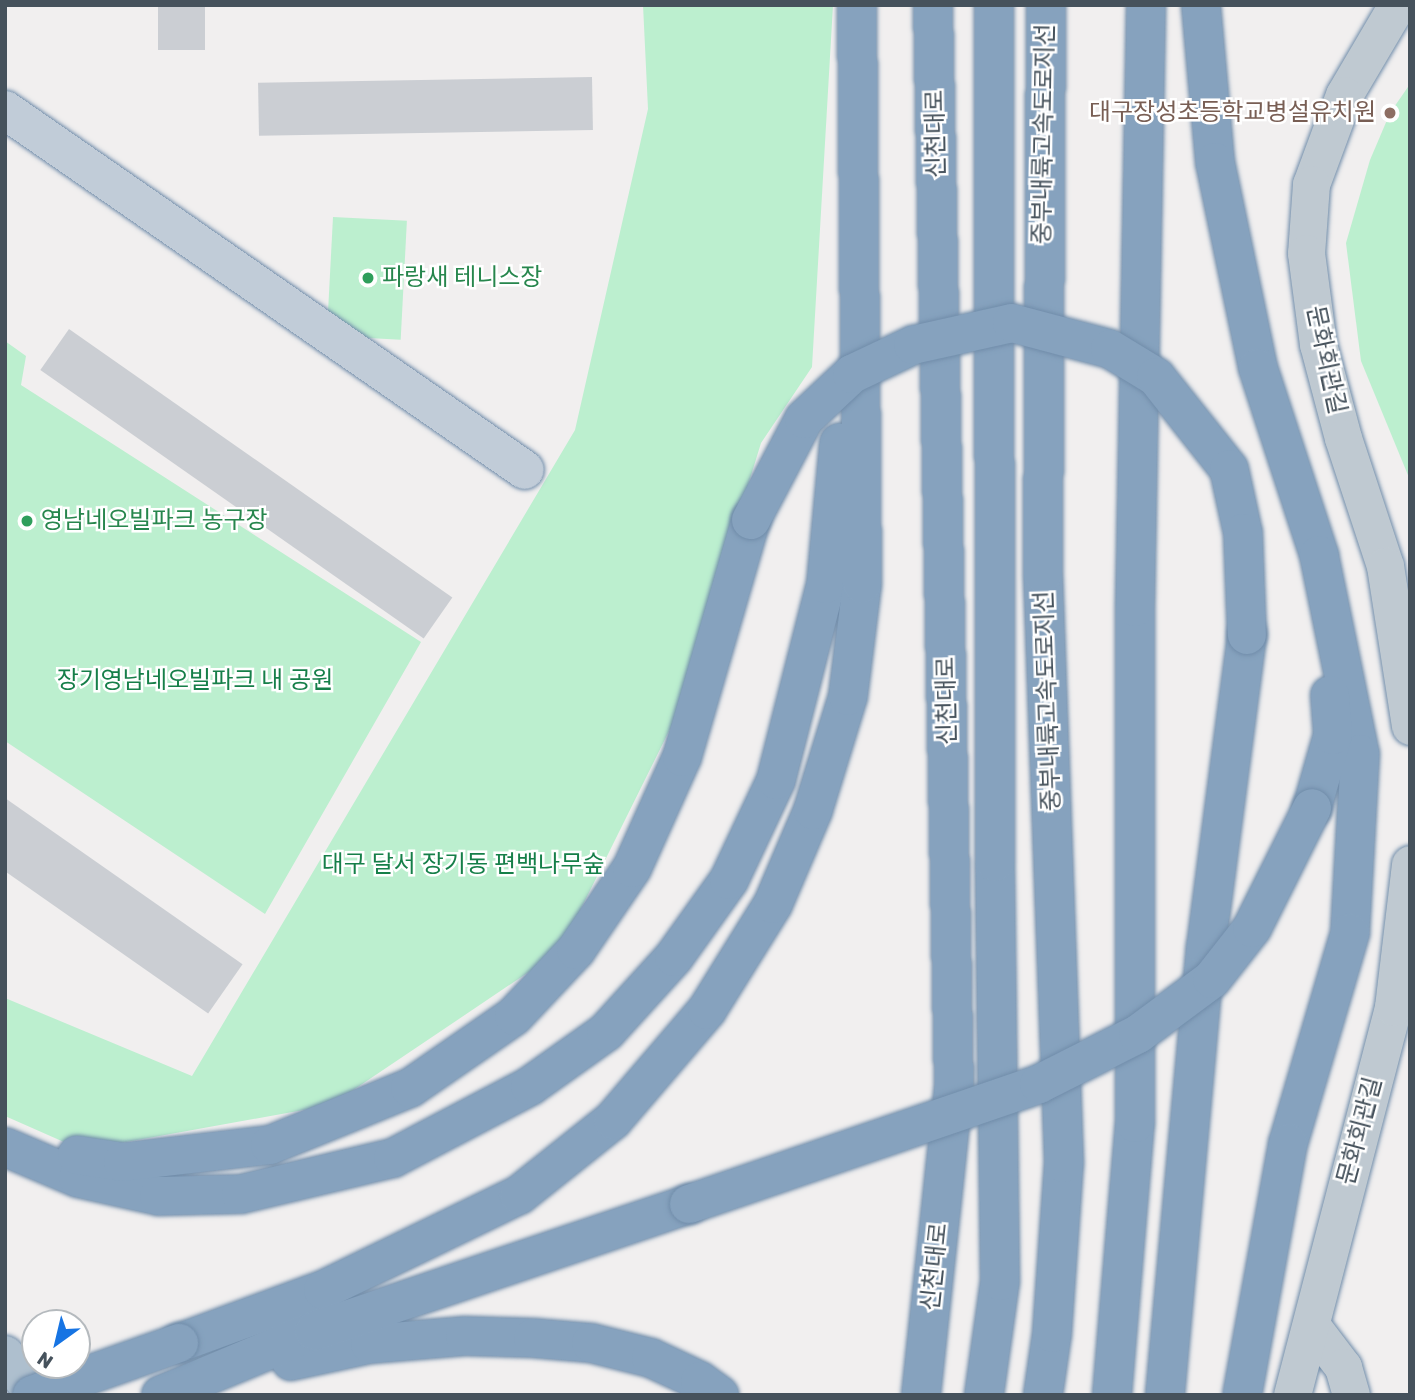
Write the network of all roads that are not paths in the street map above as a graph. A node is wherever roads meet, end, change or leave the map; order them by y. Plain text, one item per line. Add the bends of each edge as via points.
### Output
1 (857, 5) edge
2 (933, 5) edge
3 (994, 5) edge
4 (1046, 5) edge
5 (1146, 5) edge
6 (1201, 5) edge
7 (1397, 5) edge
8 (5, 110) edge
9 (859, 229) junction
10 (525, 470) dead end
11 (1319, 555) junction
12 (1410, 726) edge
13 (1410, 864) edge
14 (5, 1145) edge
15 (1311, 1325) junction
16 (5, 1355) edge
17 (200, 1381) junction
18 (34, 1395) edge
19 (161, 1395) edge
20 (719, 1395) edge
21 (921, 1395) edge
22 (984, 1395) edge
23 (1043, 1395) edge
24 (1112, 1395) edge
25 (1165, 1395) edge
26 (1242, 1395) edge
27 (1292, 1395) edge
28 (1350, 1395) edge

1 - 9 highway
2 - 21 highway, 신천대로 via 954,1088
3 - 22 highway, 중부내륙고속도로지선 via 1000,1281
4 - 23 highway, 중부내륙고속도로지선 via 1043,574 1064,1163
5 - 24 highway via 1135,607 1135,1123
6 - 11 highway via 1215,162 1258,368
7 - 12 street, 문화회관길 via 1344,95 1315,171 1306,253 1318,344 1385,566
8 - 10 street
9 - 14 highway via 826,584 776,780 729,880 674,957 606,1032 530,1086 393,1158 241,1194 159,1196 78,1178
9 - 18 highway, bridge via 862,584 848,696 813,810 773,904 707,1010 613,1120 519,1195 323,1290
11 - 17 highway, bridge via 1333,735 1312,808 1252,928 1212,979 1138,1034 1039,1084 314,1331
11 - 26 highway via 1360,754 1350,933 1288,1143
13 - 15 street, 문화회관길 via 1393,1007
14 - 25 highway, bridge via 123,1163 270,1145 410,1088 514,1016 576,950 632,868 682,757 751,520 804,419 852,374 913,345 1012,323 1110,349 1156,377 1229,469 1243,533 1247,635 1206,947
15 - 27 street, 문화회관길
15 - 28 street via 1343,1367
16 - 18 main road
17 - 19 highway
17 - 20 highway via 370,1344 479,1336 591,1343 651,1358

